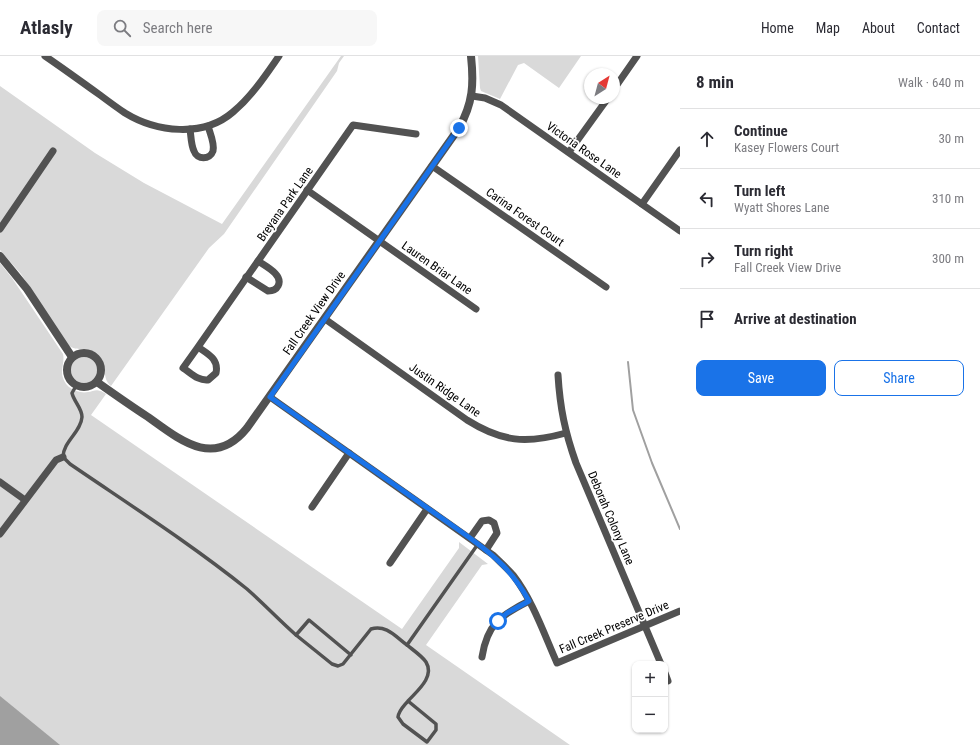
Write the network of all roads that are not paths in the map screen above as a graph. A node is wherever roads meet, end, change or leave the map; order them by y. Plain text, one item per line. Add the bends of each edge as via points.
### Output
1 (45, 56) edge
2 (279, 56) edge
3 (471, 56) edge
4 (637, 56) edge
5 (620, 80) edge
6 (472, 96) junction
7 (604, 104) edge
8 (208, 126) junction
9 (190, 130) junction
10 (416, 134) dead end
11 (680, 150) edge
12 (53, 151) dead end
13 (570, 152) junction
14 (432, 166) junction
15 (308, 190) junction
16 (642, 204) junction
17 (0, 229) edge
18 (680, 231) edge
19 (379, 241) junction
20 (0, 256) edge
21 (258, 261) junction
22 (246, 277) junction
23 (606, 287) dead end
24 (476, 309) dead end
25 (325, 319) junction
26 (198, 346) junction
27 (72, 357) junction
28 (558, 375) dead end
29 (97, 382) junction
30 (76, 386) junction
31 (270, 397) junction
32 (566, 433) junction
33 (349, 453) junction
34 (63, 457) junction
35 (0, 482) edge
36 (25, 500) junction
37 (312, 506) dead end
38 (427, 509) junction
39 (0, 534) edge
40 (470, 538) junction
41 (478, 544) junction
42 (486, 550) junction
43 (390, 563) dead end
44 (529, 601) junction
45 (680, 611) edge
46 (645, 626) junction
47 (296, 635) junction
48 (407, 646) junction
49 (350, 655) junction
50 (482, 657) dead end
51 (660, 661) edge
52 (408, 701) junction

1 - 9 street via 125,113 166,128
2 - 8 street via 253,92 232,113
3 - 6 street, Fall Creek View Drive
4 - 5 street
6 - 13 street, Victoria Rose Lane via 492,100
6 - 14 street, Fall Creek View Drive via 461,124
7 - 13 street
8 - 9 street
8 - 9 street via 213,152 208,157 196,155
10 - 15 street, Breyana Park Lane via 353,125
11 - 16 street
12 - 17 street
13 - 16 street, Victoria Rose Lane
14 - 19 street, Fall Creek View Drive
14 - 23 street, Carina Forest Court
15 - 19 street, Lauren Briar Lane
15 - 21 street, Breyana Park Lane
16 - 18 street, Victoria Rose Lane
19 - 24 street, Lauren Briar Lane
19 - 25 street, Fall Creek View Drive
20 - 27 street via 27,289
21 - 22 street, Breyana Park Lane
21 - 22 street via 278,276 278,287 268,291
22 - 26 street, Breyana Park Lane
25 - 31 street, Fall Creek View Drive
25 - 32 street, Justin Ridge Lane via 486,431 524,440 545,439
26 - 26 street, Breyana Park Lane via 213,357 216,363 216,373 208,380 201,380 183,368
27 - 29 street via 83,353 98,360 102,371
27 - 30 street via 66,373
28 - 32 street, Deborah Colony Lane
29 - 30 street via 88,388
29 - 31 street, Fall Creek View Drive via 174,436 205,449 223,446 237,439
30 - 34 lane via 72,393 82,418 63,451
31 - 33 street
32 - 46 street, Deborah Colony Lane via 584,483
33 - 37 street
33 - 38 street
34 - 36 street via 56,460
34 - 47 lane via 222,570 274,612
35 - 36 street
36 - 39 street
38 - 40 street
38 - 43 street
40 - 41 street
40 - 42 street via 482,521 489,520 494,523 497,532
41 - 42 street
41 - 48 lane
42 - 44 street via 513,576
44 - 46 street, Fall Creek Preserve Drive via 557,663
44 - 50 street via 498,621 486,640
45 - 46 street, Fall Creek Preserve Drive
46 - 51 street, Deborah Colony Lane
47 - 49 lane via 332,664 343,664
47 - 49 lane via 309,620
48 - 49 lane via 386,629 378,627 372,629
48 - 52 lane via 425,661 429,670 426,679
52 - 52 lane via 398,715 399,719 427,742 436,730 436,724

